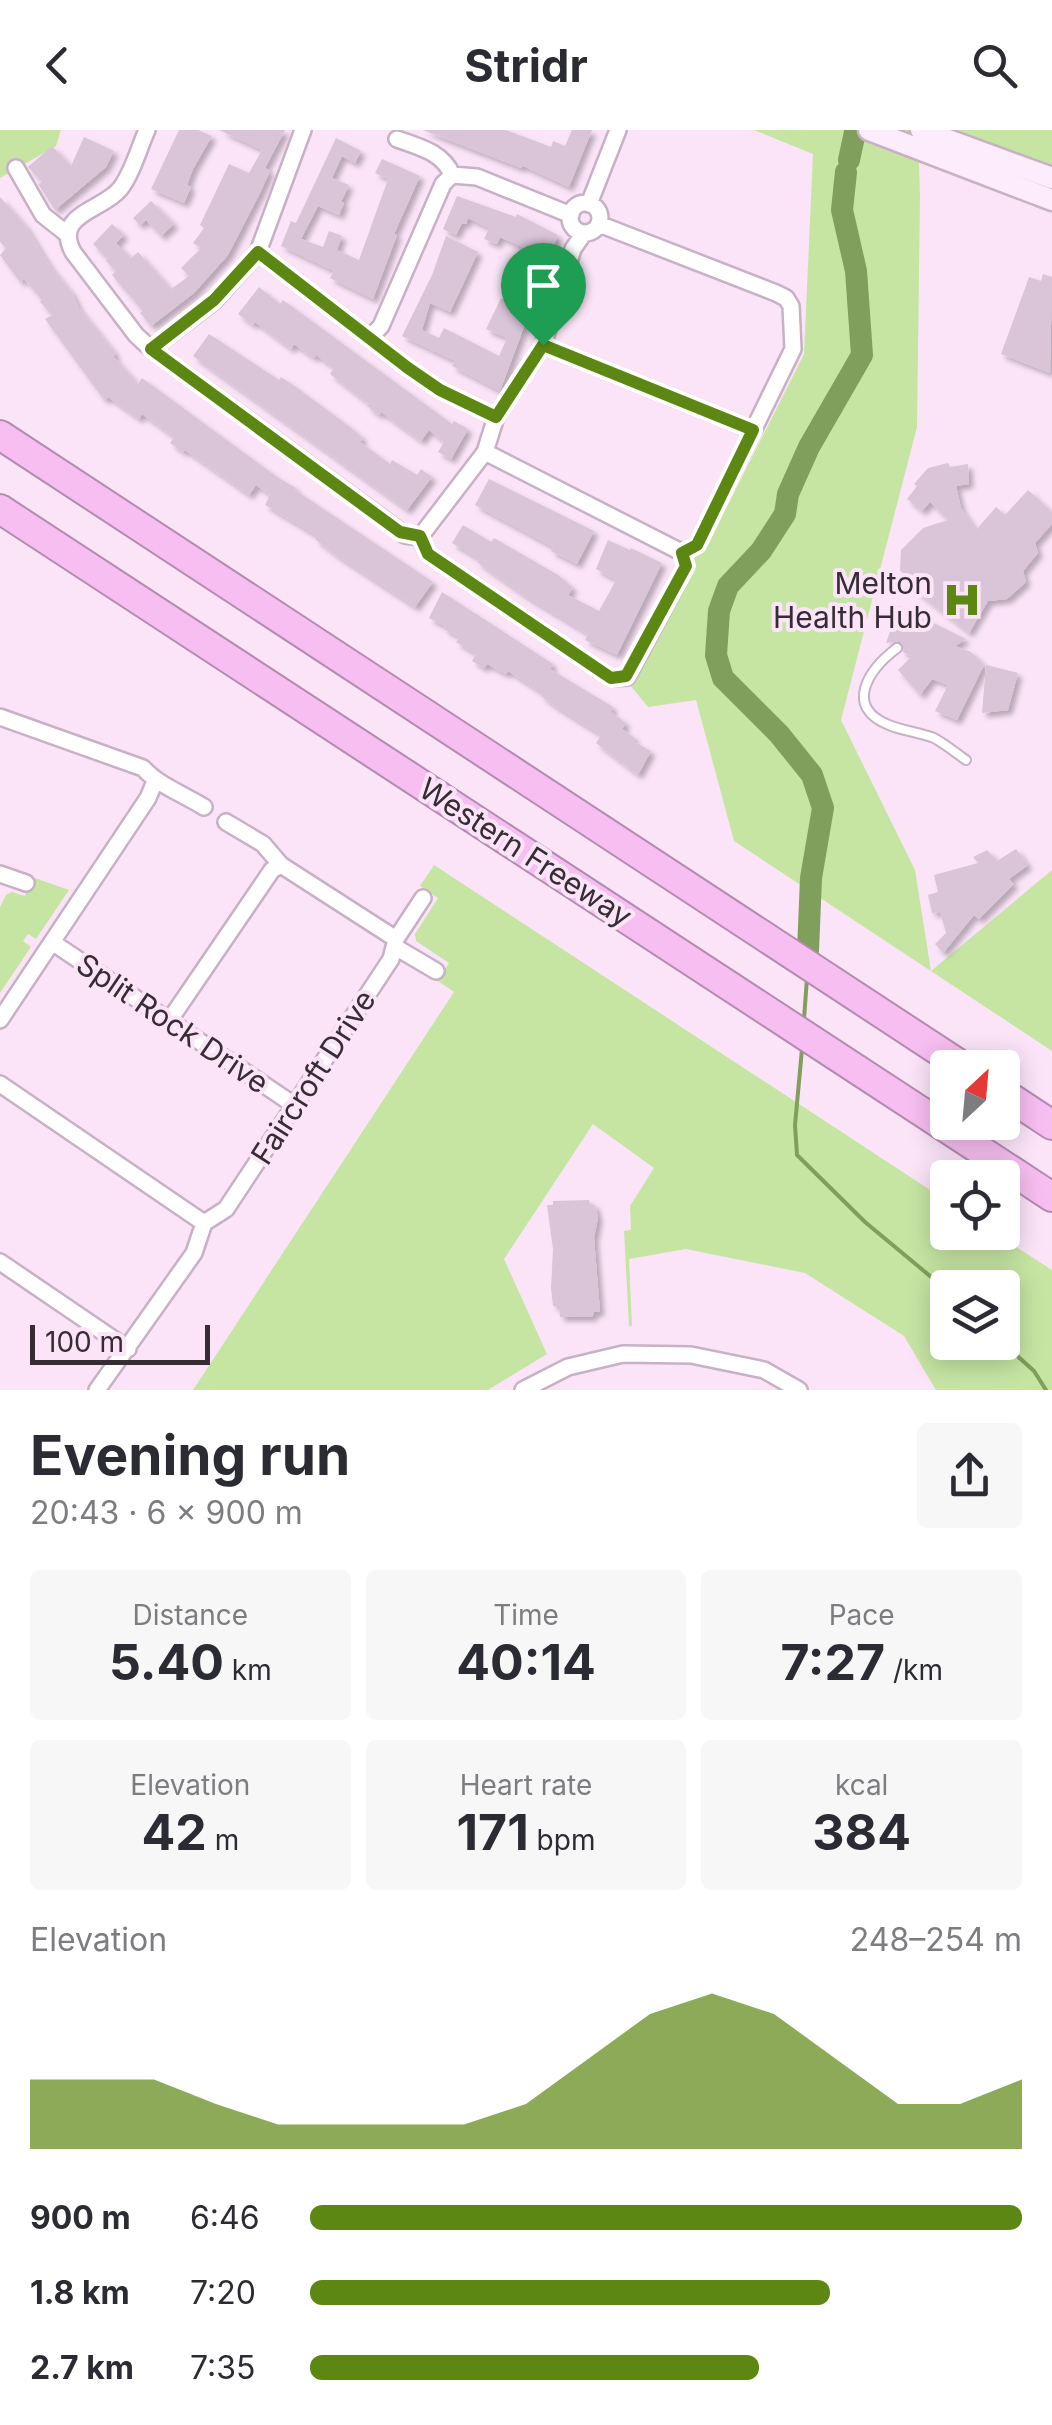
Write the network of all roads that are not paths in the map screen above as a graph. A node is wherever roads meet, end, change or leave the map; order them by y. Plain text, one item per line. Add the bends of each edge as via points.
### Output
1 (147, 130) edge
2 (303, 130) edge
3 (618, 130) edge
4 (869, 130) edge
5 (922, 130) edge
6 (397, 139) dead end
7 (16, 168) dead end
8 (452, 175) junction
9 (1052, 178) edge
10 (1052, 200) edge
11 (589, 204) junction
12 (571, 215) junction
13 (599, 224) junction
14 (584, 233) junction
15 (68, 234) junction
16 (258, 252) junction
17 (370, 338) junction
18 (543, 345) junction
19 (151, 349) junction
20 (496, 417) junction
21 (753, 430) junction
22 (0, 435) edge
23 (485, 452) junction
24 (0, 508) edge
25 (420, 536) junction
26 (682, 553) junction
27 (875, 647) dead end
28 (897, 648) dead end
29 (883, 659) junction
30 (0, 717) edge
31 (966, 760) dead end
32 (155, 782) junction
33 (204, 808) dead end
34 (226, 822) dead end
35 (281, 864) junction
36 (0, 874) edge
37 (26, 883) dead end
38 (423, 898) dead end
39 (52, 942) junction
40 (396, 943) junction
41 (436, 971) dead end
42 (0, 1020) edge
43 (169, 1021) junction
44 (938, 1050) edge
45 (0, 1084) edge
46 (1020, 1104) edge
47 (294, 1105) junction
48 (1052, 1124) edge
49 (1052, 1196) edge
50 (204, 1224) junction
51 (0, 1262) edge
52 (128, 1348) junction
53 (102, 1387) edge
54 (523, 1390) edge
55 (800, 1390) edge

1 - 15 street via 119,190 74,222
2 - 16 street
3 - 11 street
4 - 10 main road
5 - 9 main road
6 - 8 street via 447,162
7 - 15 street via 43,215
8 - 12 street via 477,177
8 - 17 street
11 - 12 street via 576,206
11 - 13 street
12 - 14 street
13 - 14 street
13 - 21 street via 786,298 792,349
14 - 18 street
15 - 19 street via 73,252
16 - 17 street
16 - 19 street via 214,300
17 - 20 street via 440,390
18 - 20 street
18 - 21 street
19 - 25 street via 400,532
20 - 23 street
21 - 26 street via 697,545
22 - 44 highway, Western Freeway
23 - 25 street
23 - 26 street
24 - 49 highway, Western Freeway
25 - 26 street via 428,554 611,678 626,676 686,566
27 - 29 lane
28 - 29 lane
29 - 31 lane via 864,690 866,709 892,727 936,739
30 - 32 street via 142,768
32 - 33 street
32 - 39 street
34 - 35 street via 264,844
35 - 40 street
35 - 43 street
36 - 37 street
38 - 40 street, Faircroft Drive
39 - 42 street
39 - 43 street, Split Rock Drive
40 - 41 street
40 - 47 street, Faircroft Drive
43 - 47 street, Split Rock Drive
45 - 50 street
46 - 48 highway
47 - 50 street, Faircroft Drive via 226,1209
50 - 52 street, Faircroft Drive via 194,1252
51 - 52 street
52 - 53 street, Faircroft Drive
54 - 55 street via 568,1367 617,1354 691,1354 764,1370

